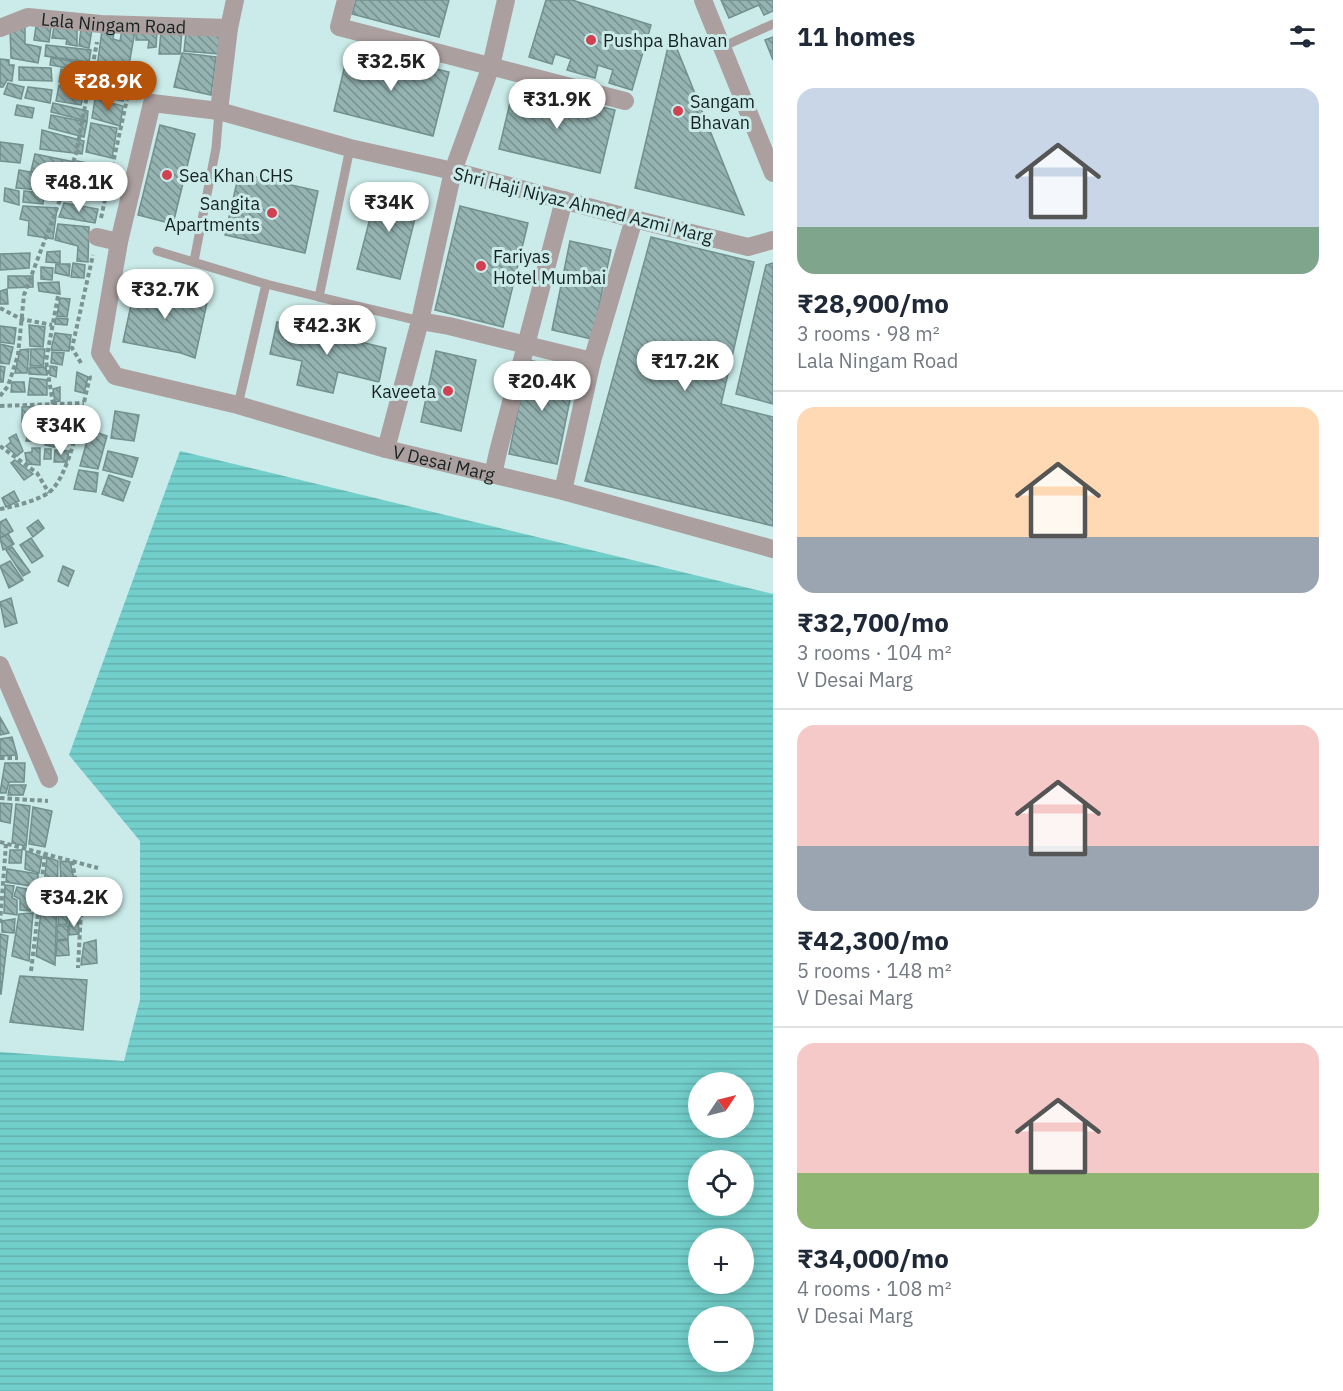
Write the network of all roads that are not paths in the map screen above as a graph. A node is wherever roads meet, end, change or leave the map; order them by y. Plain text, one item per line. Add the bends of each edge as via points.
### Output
1 (234, 0) edge
2 (346, 0) edge
3 (506, 0) edge
4 (703, 0) edge
5 (29, 9) edge
6 (773, 24) edge
7 (0, 28) edge
8 (229, 28) junction
9 (722, 47) junction
10 (491, 66) junction
11 (625, 101) dead end
12 (219, 111) junction
13 (350, 148) junction
14 (453, 171) junction
15 (773, 173) edge
16 (564, 200) junction
17 (634, 219) junction
18 (97, 237) dead end
19 (773, 240) edge
20 (119, 242) junction
21 (157, 251) dead end
22 (194, 261) junction
23 (266, 284) junction
24 (319, 297) junction
25 (420, 321) junction
26 (527, 345) junction
27 (592, 362) junction
28 (238, 405) junction
29 (386, 449) junction
30 (494, 475) junction
31 (563, 491) junction
32 (773, 549) edge
33 (0, 665) edge
34 (49, 779) dead end

1 - 8 street
2 - 10 street via 339,27
3 - 10 street
4 - 9 street
5 - 7 street, Lala Ningam Road
5 - 8 street, Lala Ningam Road via 101,24
6 - 9 lane
8 - 12 street
9 - 15 street
10 - 11 street
10 - 14 street
12 - 13 street, Shri Haji Niyaz Ahmed Azmi Marg
12 - 20 street, Shri Haji Niyaz Ahmed Azmi Marg via 152,103
12 - 22 lane via 216,148
13 - 14 street, Shri Haji Niyaz Ahmed Azmi Marg
13 - 24 lane
14 - 16 street, Shri Haji Niyaz Ahmed Azmi Marg
14 - 25 street
16 - 17 street, Shri Haji Niyaz Ahmed Azmi Marg
16 - 26 street
17 - 19 street, Shri Haji Niyaz Ahmed Azmi Marg via 748,247
17 - 27 street
18 - 20 street
20 - 28 street, V Desai Marg via 100,353 115,376
21 - 22 lane
22 - 23 lane
23 - 24 lane
23 - 28 lane
24 - 25 lane
25 - 26 street
25 - 29 street
26 - 27 street
26 - 30 street
27 - 31 street
28 - 29 street, V Desai Marg
29 - 30 street, V Desai Marg
30 - 31 street, V Desai Marg
31 - 32 street, V Desai Marg
33 - 34 street

